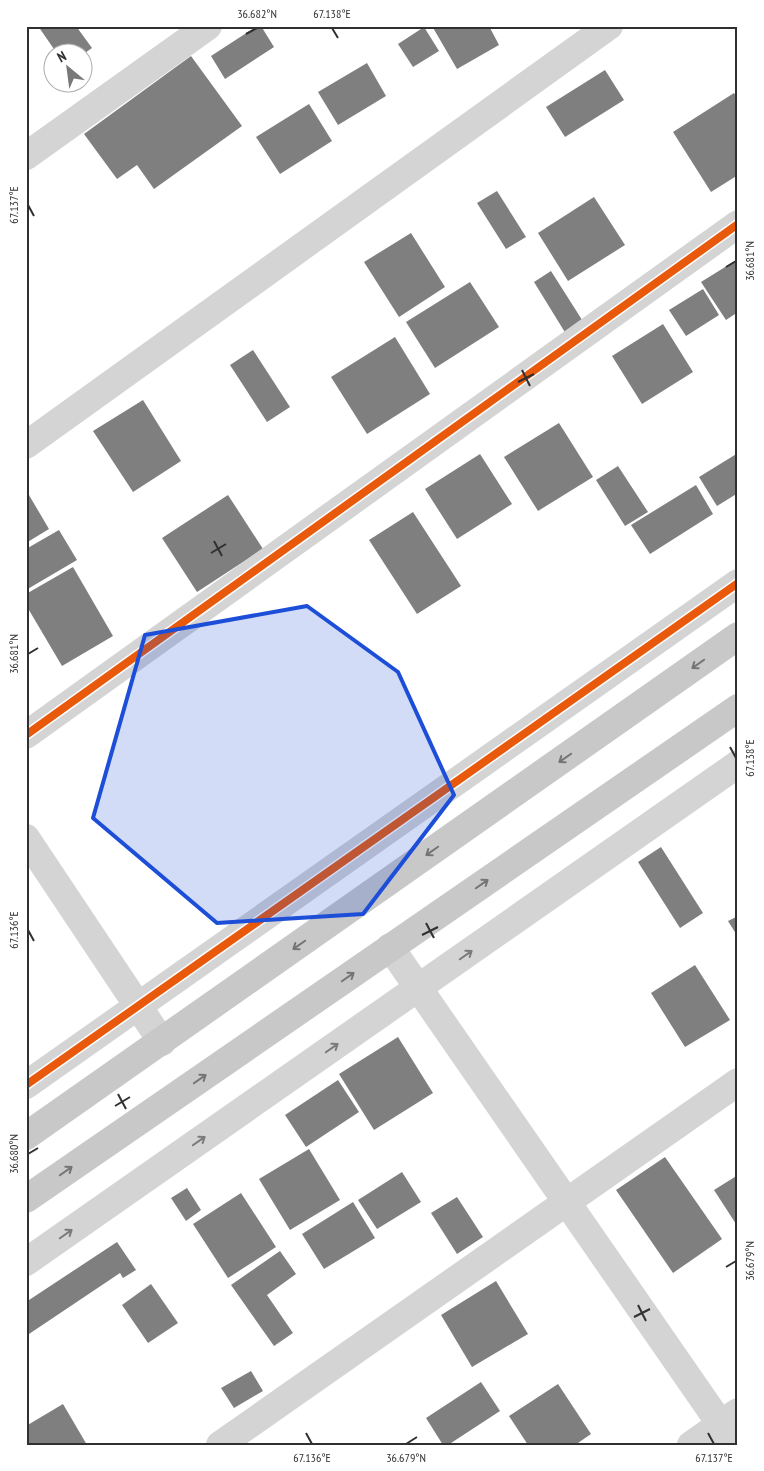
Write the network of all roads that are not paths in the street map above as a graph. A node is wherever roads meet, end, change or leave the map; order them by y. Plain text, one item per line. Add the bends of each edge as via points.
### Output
1 (208, 26) edge
2 (608, 26) edge
3 (26, 156) edge
4 (738, 224) edge
5 (26, 446) edge
6 (738, 583) edge
7 (738, 636) edge
8 (738, 708) edge
9 (26, 735) edge
10 (738, 764) edge
11 (26, 838) edge
12 (390, 948) junction
13 (418, 988) junction
14 (137, 1006) junction
15 (162, 1042) junction
16 (738, 1082) edge
17 (26, 1085) edge
18 (26, 1136) edge
19 (26, 1199) edge
20 (567, 1202) junction
21 (26, 1262) edge
22 (731, 1427) edge
23 (220, 1445) edge
24 (691, 1445) edge

1 - 3 street
2 - 5 street
4 - 9 street
6 - 14 street
7 -> 15 main road
12 -> 8 main road
13 -> 10 street
11 - 14 street
12 - 13 street
19 -> 12 main road
13 - 20 street
21 -> 13 street
14 - 15 street
14 - 17 street
15 - 18 main road
16 - 20 street
20 - 22 street
20 - 23 street
22 - 24 street

